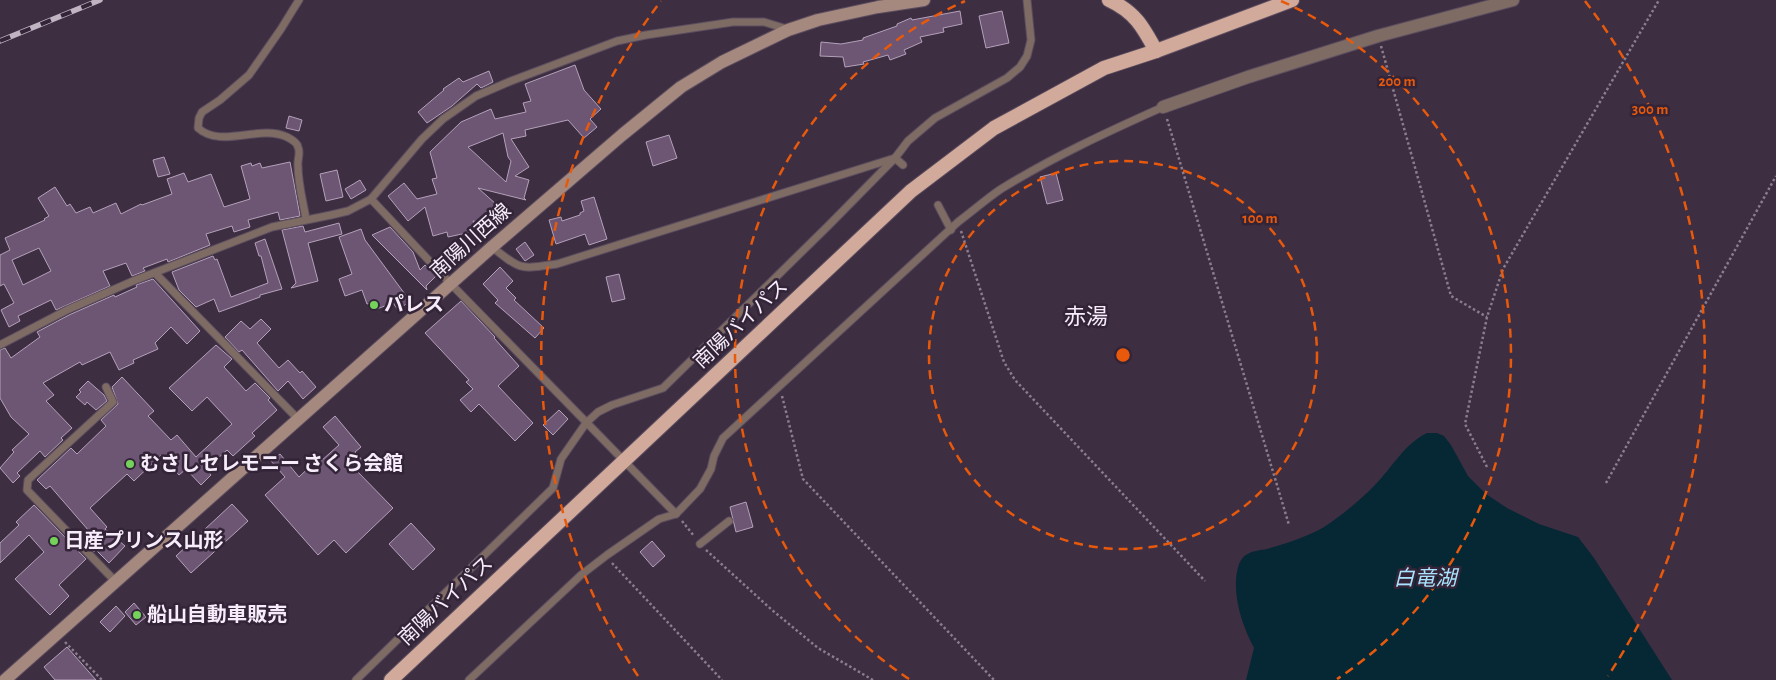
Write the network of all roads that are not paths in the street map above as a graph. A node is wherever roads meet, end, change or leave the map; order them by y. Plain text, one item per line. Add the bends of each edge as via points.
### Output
1 (299, 0) edge
2 (924, 0) edge
3 (1027, 0) edge
4 (1109, 0) edge
5 (1292, 0) edge
6 (1513, 0) edge
7 (788, 30) junction
8 (1156, 51) junction
9 (1163, 107) joint
10 (895, 158) junction
11 (903, 165) dead end
12 (371, 199) junction
13 (938, 206) dead end
14 (306, 219) junction
15 (951, 230) junction
16 (492, 247) junction
17 (156, 272) junction
18 (451, 284) junction
19 (0, 345) edge
20 (106, 387) dead end
21 (299, 420) junction
22 (586, 424) junction
23 (624, 462) junction
24 (676, 514) junction
25 (729, 521) dead end
26 (700, 544) road end
27 (116, 582) junction
28 (6, 680) edge
29 (356, 680) edge
30 (391, 680) edge
31 (470, 680) edge

1 - 14 lane via 249,74 202,112 198,128 204,134 228,137 272,132 292,139 298,147 299,180
2 - 7 main road, 南陽川西線 via 818,20
3 - 10 lane via 1031,40 1020,67 1007,78 935,118 908,141
4 - 8 highway via 1140,22
5 - 8 highway, 南陽バイパス
6 - 9 street via 1378,36
7 - 12 lane via 764,22 733,22 646,35 617,42 511,81 476,96 443,118
7 - 16 main road, 南陽川西線 via 722,62 681,87
8 - 23 highway, 南陽バイパス via 1104,68 994,128 911,191
9 - 15 lane via 1089,140 1031,172 1000,190
10 - 11 lane
10 - 16 lane via 557,264 524,268
10 - 22 lane via 663,388 612,405 598,412
12 - 14 lane via 348,211
12 - 18 lane
13 - 15 lane
14 - 17 lane via 272,227
15 - 24 lane via 723,438 700,489
16 - 18 main road, 南陽川西線
17 - 19 lane via 97,296
17 - 21 lane
18 - 21 main road, 南陽川西線
18 - 22 lane
20 - 27 lane via 113,402 28,480 27,490
21 - 27 main road, 南陽川西線
22 - 23 lane
22 - 29 lane via 560,459 553,488
23 - 24 lane
23 - 30 highway, 南陽バイパス
24 - 31 lane via 659,519 581,575
25 - 26 lane
27 - 28 main road, 南陽川西線

